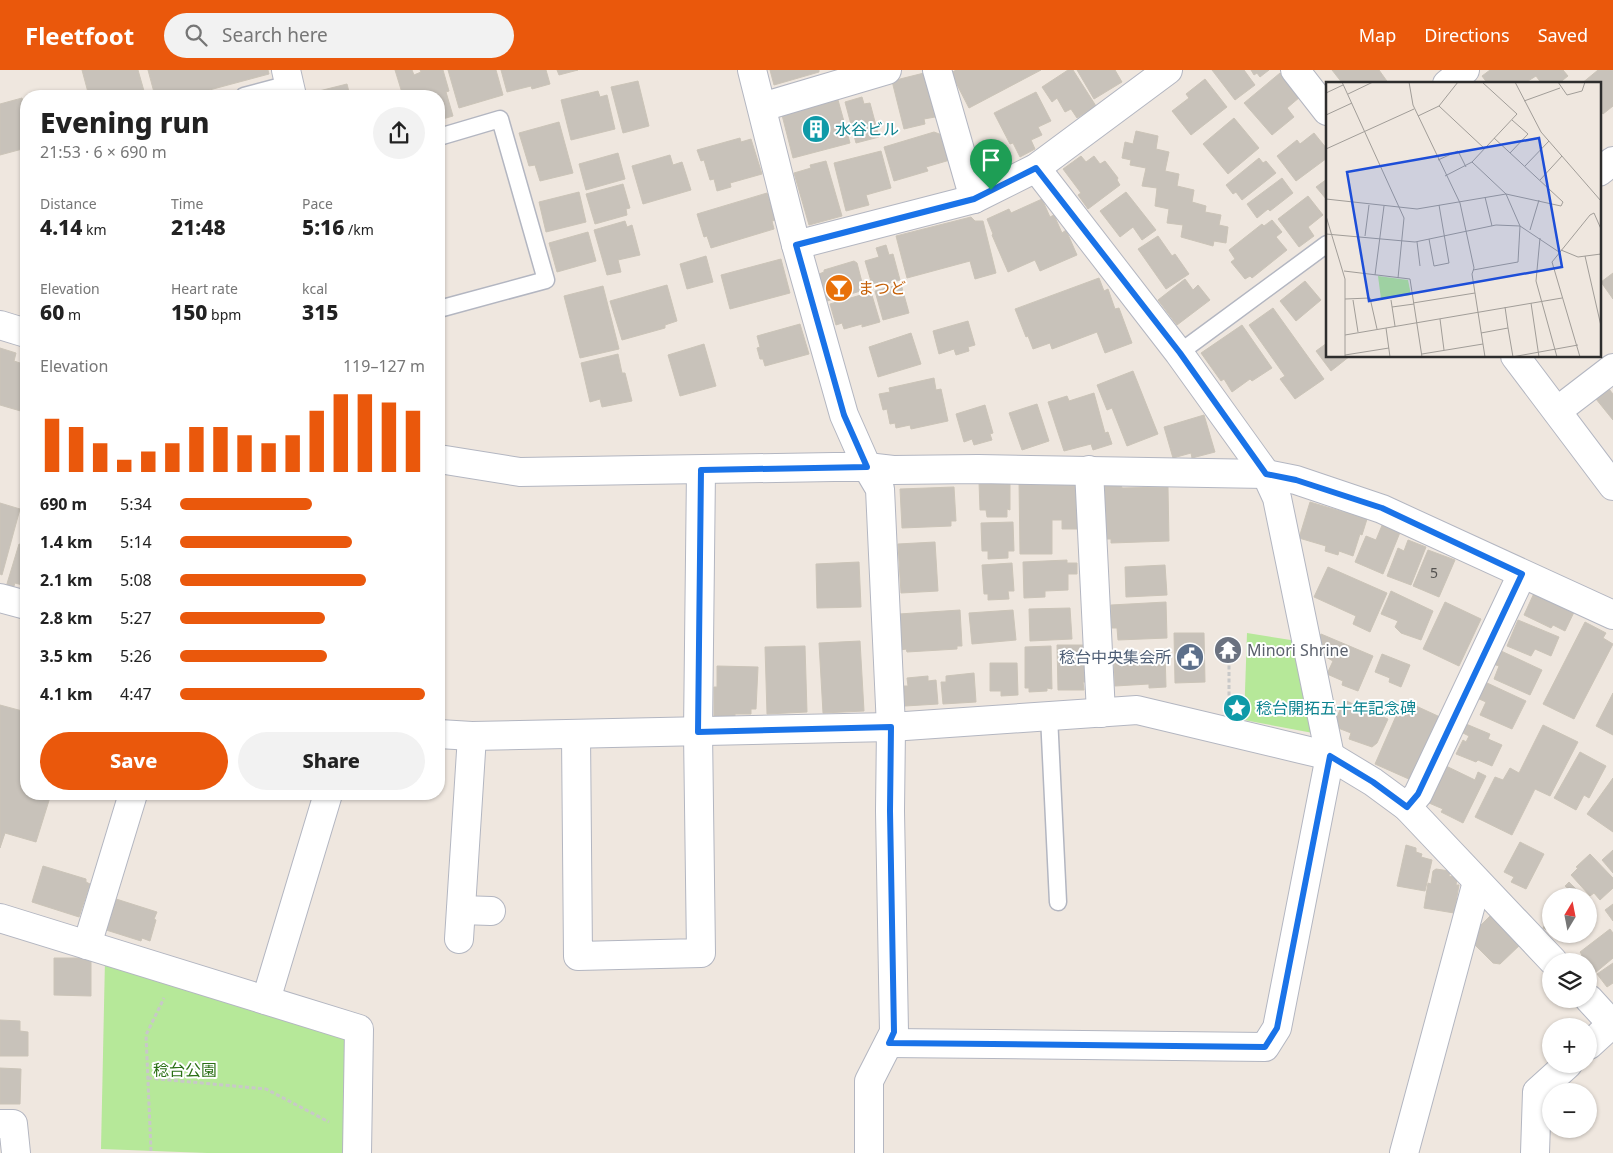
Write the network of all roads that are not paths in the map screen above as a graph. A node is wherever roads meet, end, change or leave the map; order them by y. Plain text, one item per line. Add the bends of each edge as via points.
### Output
1 (752, 70) edge
2 (887, 70) edge
3 (937, 70) edge
4 (1295, 70) edge
5 (1465, 70) edge
6 (1158, 73) edge
7 (1450, 82) edge
8 (289, 83) edge
9 (265, 90) edge
10 (762, 107) junction
11 (1326, 110) edge
12 (445, 134) edge
13 (1613, 161) edge
14 (1036, 168) junction
15 (1600, 171) edge
16 (974, 199) junction
17 (796, 245) junction
18 (1326, 245) edge
19 (445, 307) edge
20 (0, 326) edge
21 (20, 331) edge
22 (1180, 353) junction
23 (1517, 358) edge
24 (1613, 368) edge
25 (1557, 411) junction
26 (445, 460) edge
27 (867, 467) junction
28 (701, 470) junction
29 (1089, 470) junction
30 (1266, 474) junction
31 (1613, 486) edge
32 (1522, 574) junction
33 (0, 598) edge
34 (20, 603) edge
35 (1613, 615) edge
36 (1101, 713) junction
37 (1049, 716) junction
38 (891, 727) junction
39 (698, 732) junction
40 (445, 734) edge
41 (576, 734) junction
42 (472, 736) junction
43 (1330, 756) junction
44 (131, 800) edge
45 (326, 800) edge
46 (1407, 807) junction
47 (1477, 882) junction
48 (1058, 902) dead end
49 (461, 910) junction
50 (491, 911) dead end
51 (0, 918) edge
52 (459, 939) dead end
53 (87, 945) junction
54 (1545, 953) edge
55 (266, 1000) junction
56 (1597, 1007) edge
57 (1613, 1024) edge
58 (1597, 1038) edge
59 (889, 1043) junction
60 (1558, 1073) edge
61 (0, 1124) edge
62 (357, 1145) edge
63 (16, 1153) edge
64 (869, 1153) edge
65 (1404, 1153) edge
66 (1535, 1153) edge

1 - 10 street
2 - 10 street
3 - 16 street
4 - 11 street
5 - 7 street
6 - 14 street
8 - 9 lane
10 - 17 street
12 - 19 lane via 500,120 546,280
13 - 15 street
14 - 16 street
14 - 22 street
16 - 17 street
17 - 27 street via 844,415
18 - 22 lane
20 - 21 street
22 - 30 street
23 - 25 street
24 - 25 street
25 - 31 street
26 - 28 street via 520,472
27 - 28 street
27 - 29 street via 893,470
27 - 38 street via 880,489
28 - 39 street
29 - 30 street
29 - 36 street
30 - 32 street via 1296,480 1382,508
30 - 43 street via 1277,498
32 - 35 street
32 - 46 street via 1418,794
33 - 34 street
36 - 37 street
36 - 43 street via 1137,710
37 - 38 street
37 - 48 lane
38 - 39 street
38 - 59 street via 894,1032
39 - 41 street
39 - 41 street via 701,953 578,956
40 - 42 street
41 - 42 street
42 - 49 street
43 - 46 street
43 - 59 street via 1277,1028 1265,1047
44 - 53 street
45 - 55 street
46 - 47 street
47 - 54 street
47 - 65 street
49 - 50 street
49 - 52 street
51 - 53 street
53 - 55 street
55 - 62 street via 359,1029
56 - 57 street
57 - 58 street
59 - 64 street via 869,1081
60 - 66 street via 1537,1092
61 - 63 street via 13,1124

